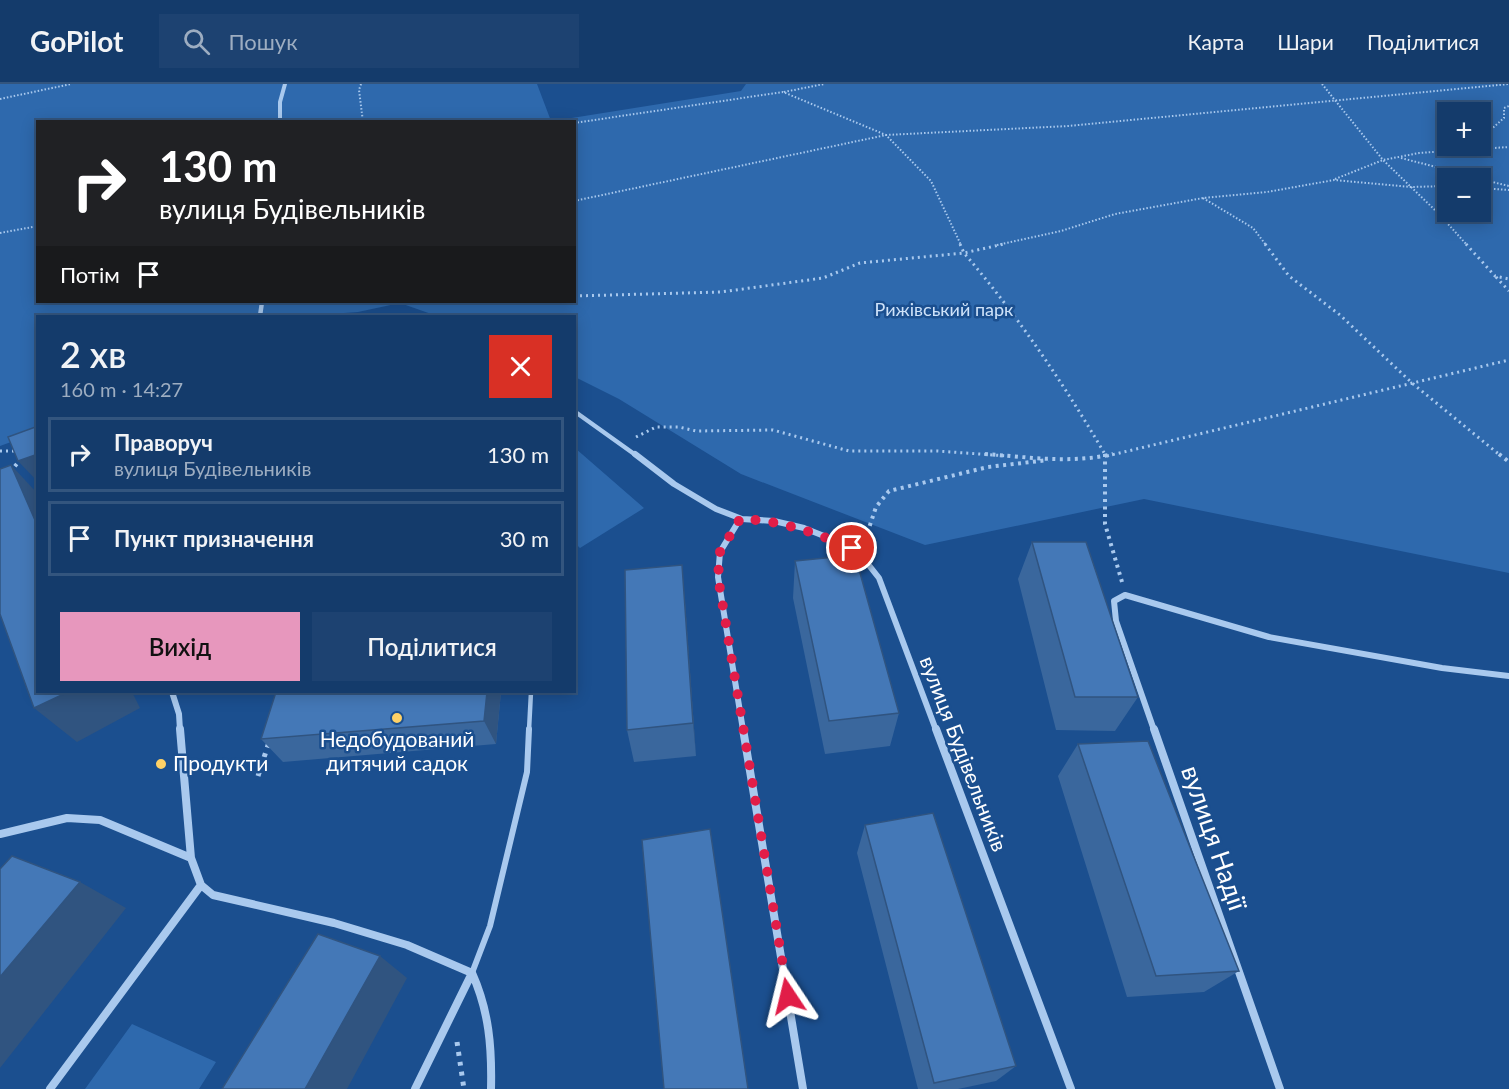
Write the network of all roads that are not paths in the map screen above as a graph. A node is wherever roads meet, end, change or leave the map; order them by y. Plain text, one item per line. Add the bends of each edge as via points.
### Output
1 (285, 84) edge
2 (280, 120) edge
3 (576, 412) edge
4 (740, 519) junction
5 (1509, 676) edge
6 (172, 693) edge
7 (531, 693) edge
8 (0, 834) edge
9 (191, 858) junction
10 (201, 885) junction
11 (472, 973) junction
12 (50, 1089) edge
13 (415, 1089) edge
14 (491, 1089) edge
15 (803, 1089) edge
16 (1071, 1089) edge
17 (1280, 1089) edge

1 - 2 street
3 - 4 street via 697,499
4 - 15 street via 720,552 718,577
4 - 16 street, вулиця Будівельників via 776,521 852,548 879,578
5 - 17 street, вулиця Надії via 1269,637 1125,595 1114,601 1116,621
6 - 9 street via 180,714
7 - 11 lane via 525,783 490,926
8 - 9 street via 68,818 100,820
9 - 10 street
10 - 11 street via 213,895 334,923 407,945
10 - 12 street
11 - 13 street
11 - 14 street via 486,1002 493,1051

